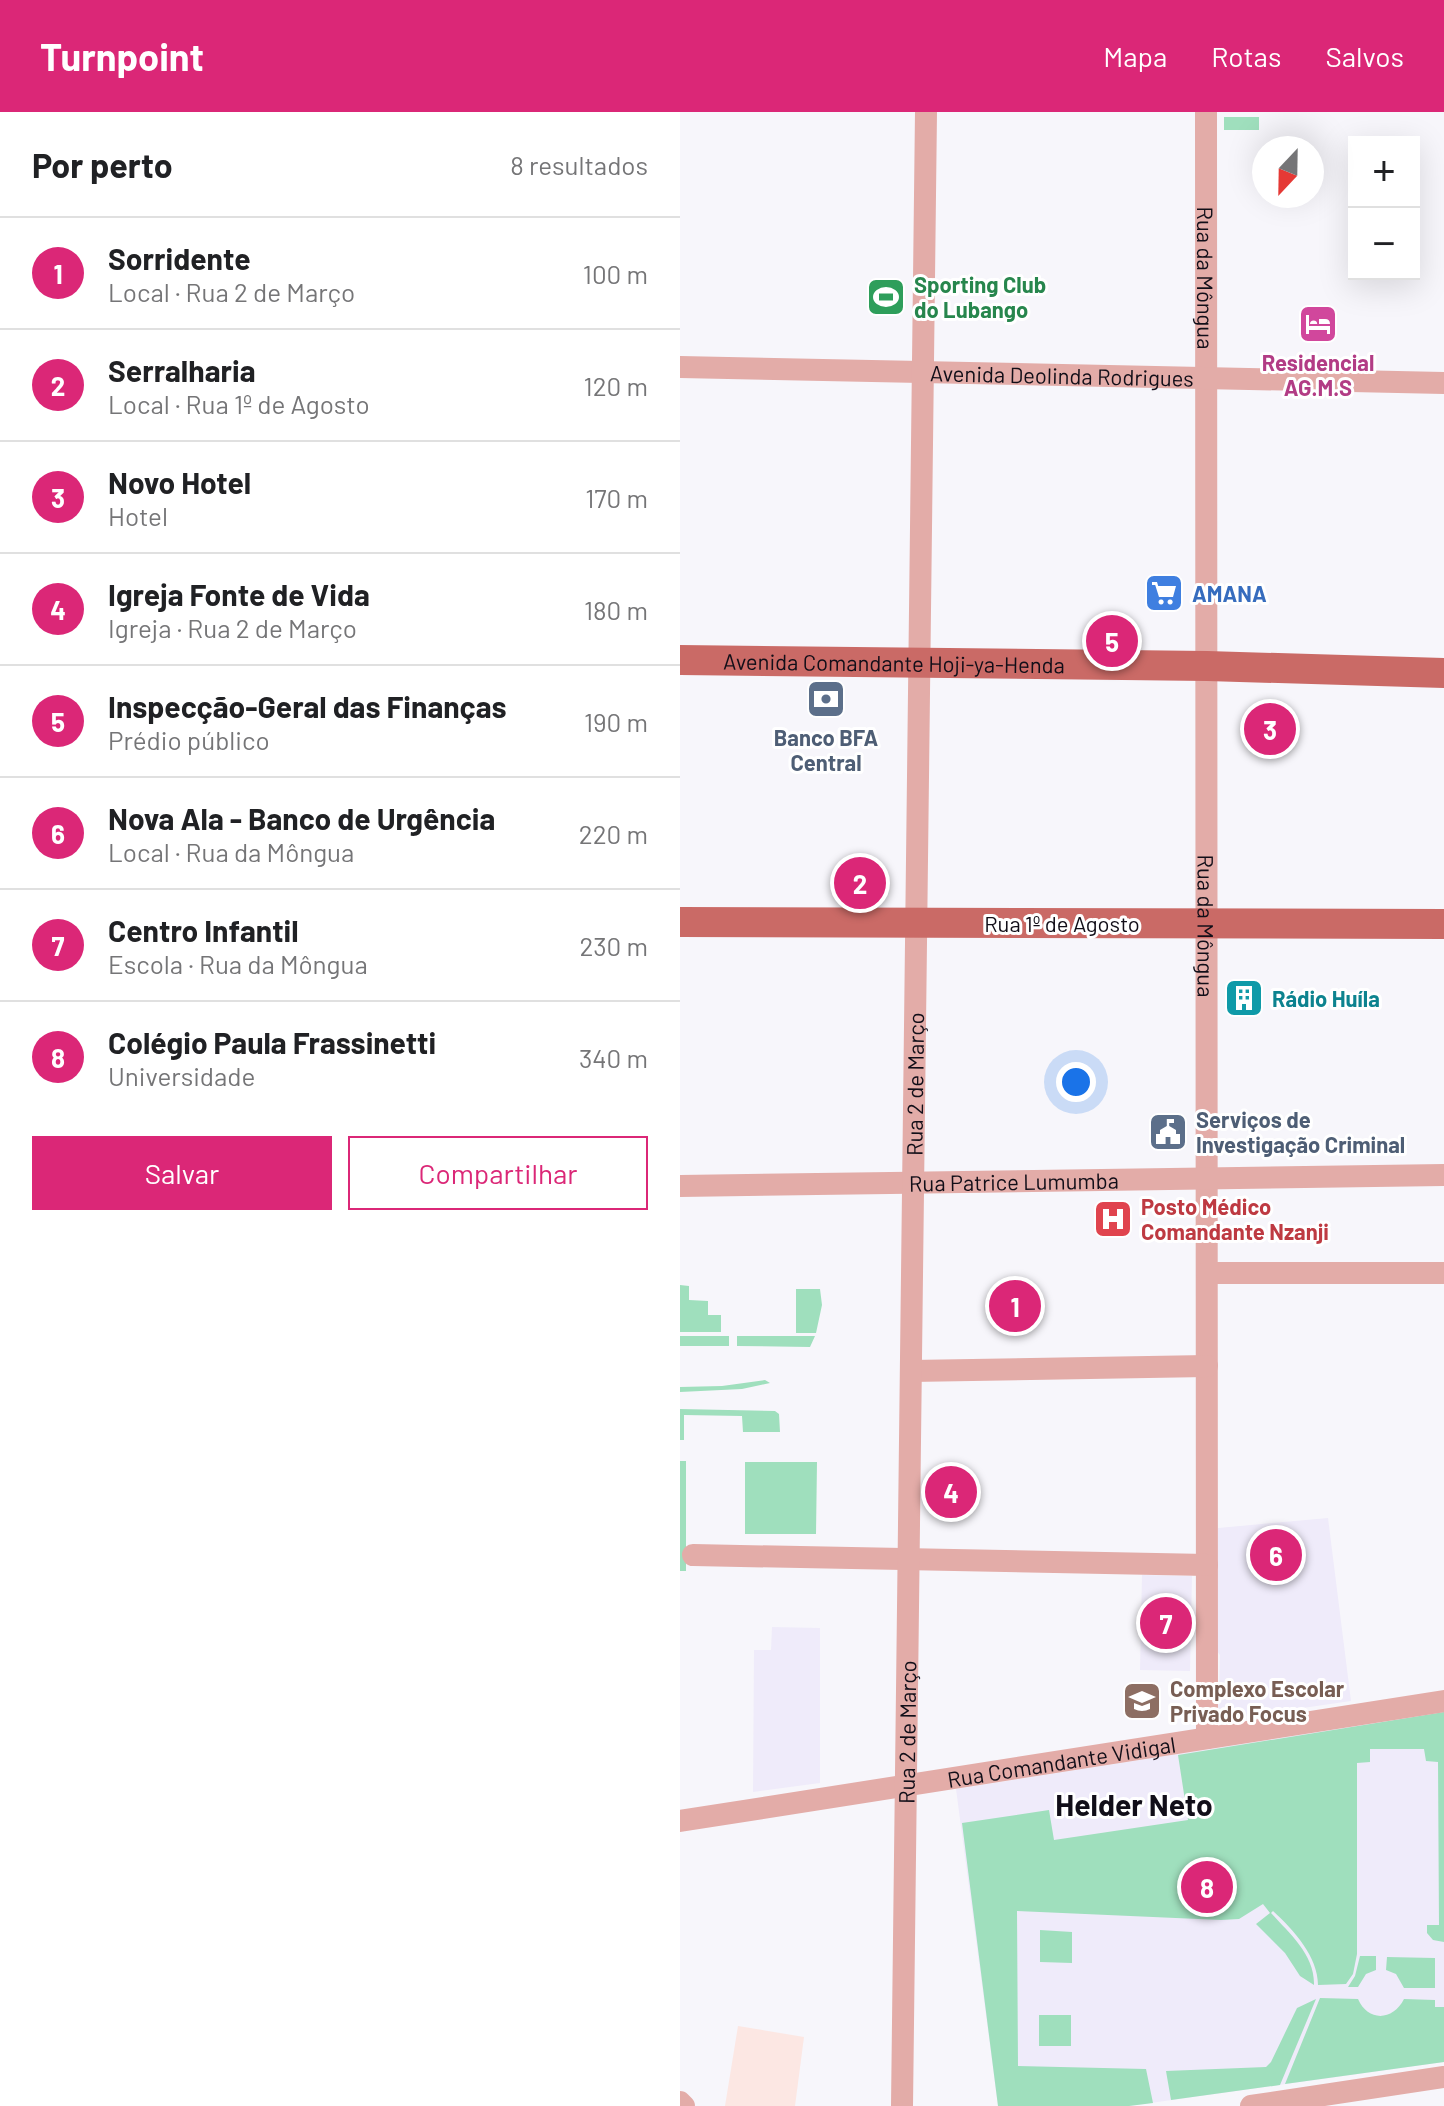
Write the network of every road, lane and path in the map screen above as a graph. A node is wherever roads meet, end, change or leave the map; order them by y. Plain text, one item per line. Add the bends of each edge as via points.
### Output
1 (926, 112) edge
2 (1206, 112) edge
3 (680, 367) edge
4 (923, 372) junction
5 (1207, 378) junction
6 (1444, 383) edge
7 (680, 660) edge
8 (920, 662) junction
9 (1207, 666) junction
10 (1444, 673) edge
11 (680, 922) edge
12 (917, 923) junction
13 (1207, 923) junction
14 (1444, 924) edge
15 (1444, 1175) edge
16 (1207, 1179) junction
17 (914, 1183) junction
18 (680, 1186) edge
19 (1207, 1273) junction
20 (1444, 1273) edge
21 (1207, 1366) junction
22 (911, 1371) junction
23 (693, 1555) dead end
24 (908, 1560) junction
25 (1207, 1565) junction
26 (1444, 1701) edge
27 (1207, 1738) junction
28 (906, 1786) junction
29 (680, 1821) edge
30 (1444, 2077) edge
31 (680, 2102) edge
32 (684, 2106) edge
33 (902, 2106) edge
34 (1251, 2106) edge

1 - 4 street, Rua 2 de Março
2 - 5 street, Rua da Môngua
3 - 4 street, Avenida Deolinda Rodrigues
4 - 5 street, Avenida Deolinda Rodrigues
4 - 8 street, Rua 2 de Março
5 - 6 street, Avenida Deolinda Rodrigues
5 - 9 street, Rua da Môngua
7 - 8 main road, Avenida Comandante Hoji-ya-Henda
8 - 9 main road, Avenida Comandante Hoji-ya-Henda
8 - 12 street, Rua 2 de Março
9 - 10 main road, Avenida Comandante Hoji-ya-Henda
9 - 13 street, Rua da Môngua
11 - 12 main road, Rua 1º de Agosto
12 - 13 main road, Rua 1º de Agosto
12 - 17 street, Rua 2 de Março
13 - 14 main road, Rua 1º de Agosto
13 - 16 street, Rua da Môngua
15 - 16 street, Rua Patrice Lumumba
16 - 17 street, Rua Patrice Lumumba
16 - 19 street, Rua da Môngua
17 - 18 street, Rua Patrice Lumumba
17 - 22 street, Rua 2 de Março
19 - 20 street
19 - 21 street, Rua da Môngua
21 - 22 street
21 - 25 street, Rua da Môngua
22 - 24 street, Rua 2 de Março
23 - 24 street
24 - 25 street
24 - 28 street, Rua 2 de Março
25 - 27 street, Rua da Môngua
26 - 27 street, Rua Comandante Vidigal
27 - 28 street, Rua Comandante Vidigal
28 - 29 street, Rua Comandante Vidigal
28 - 33 street, Rua 2 de Março
30 - 34 street
31 - 32 street

